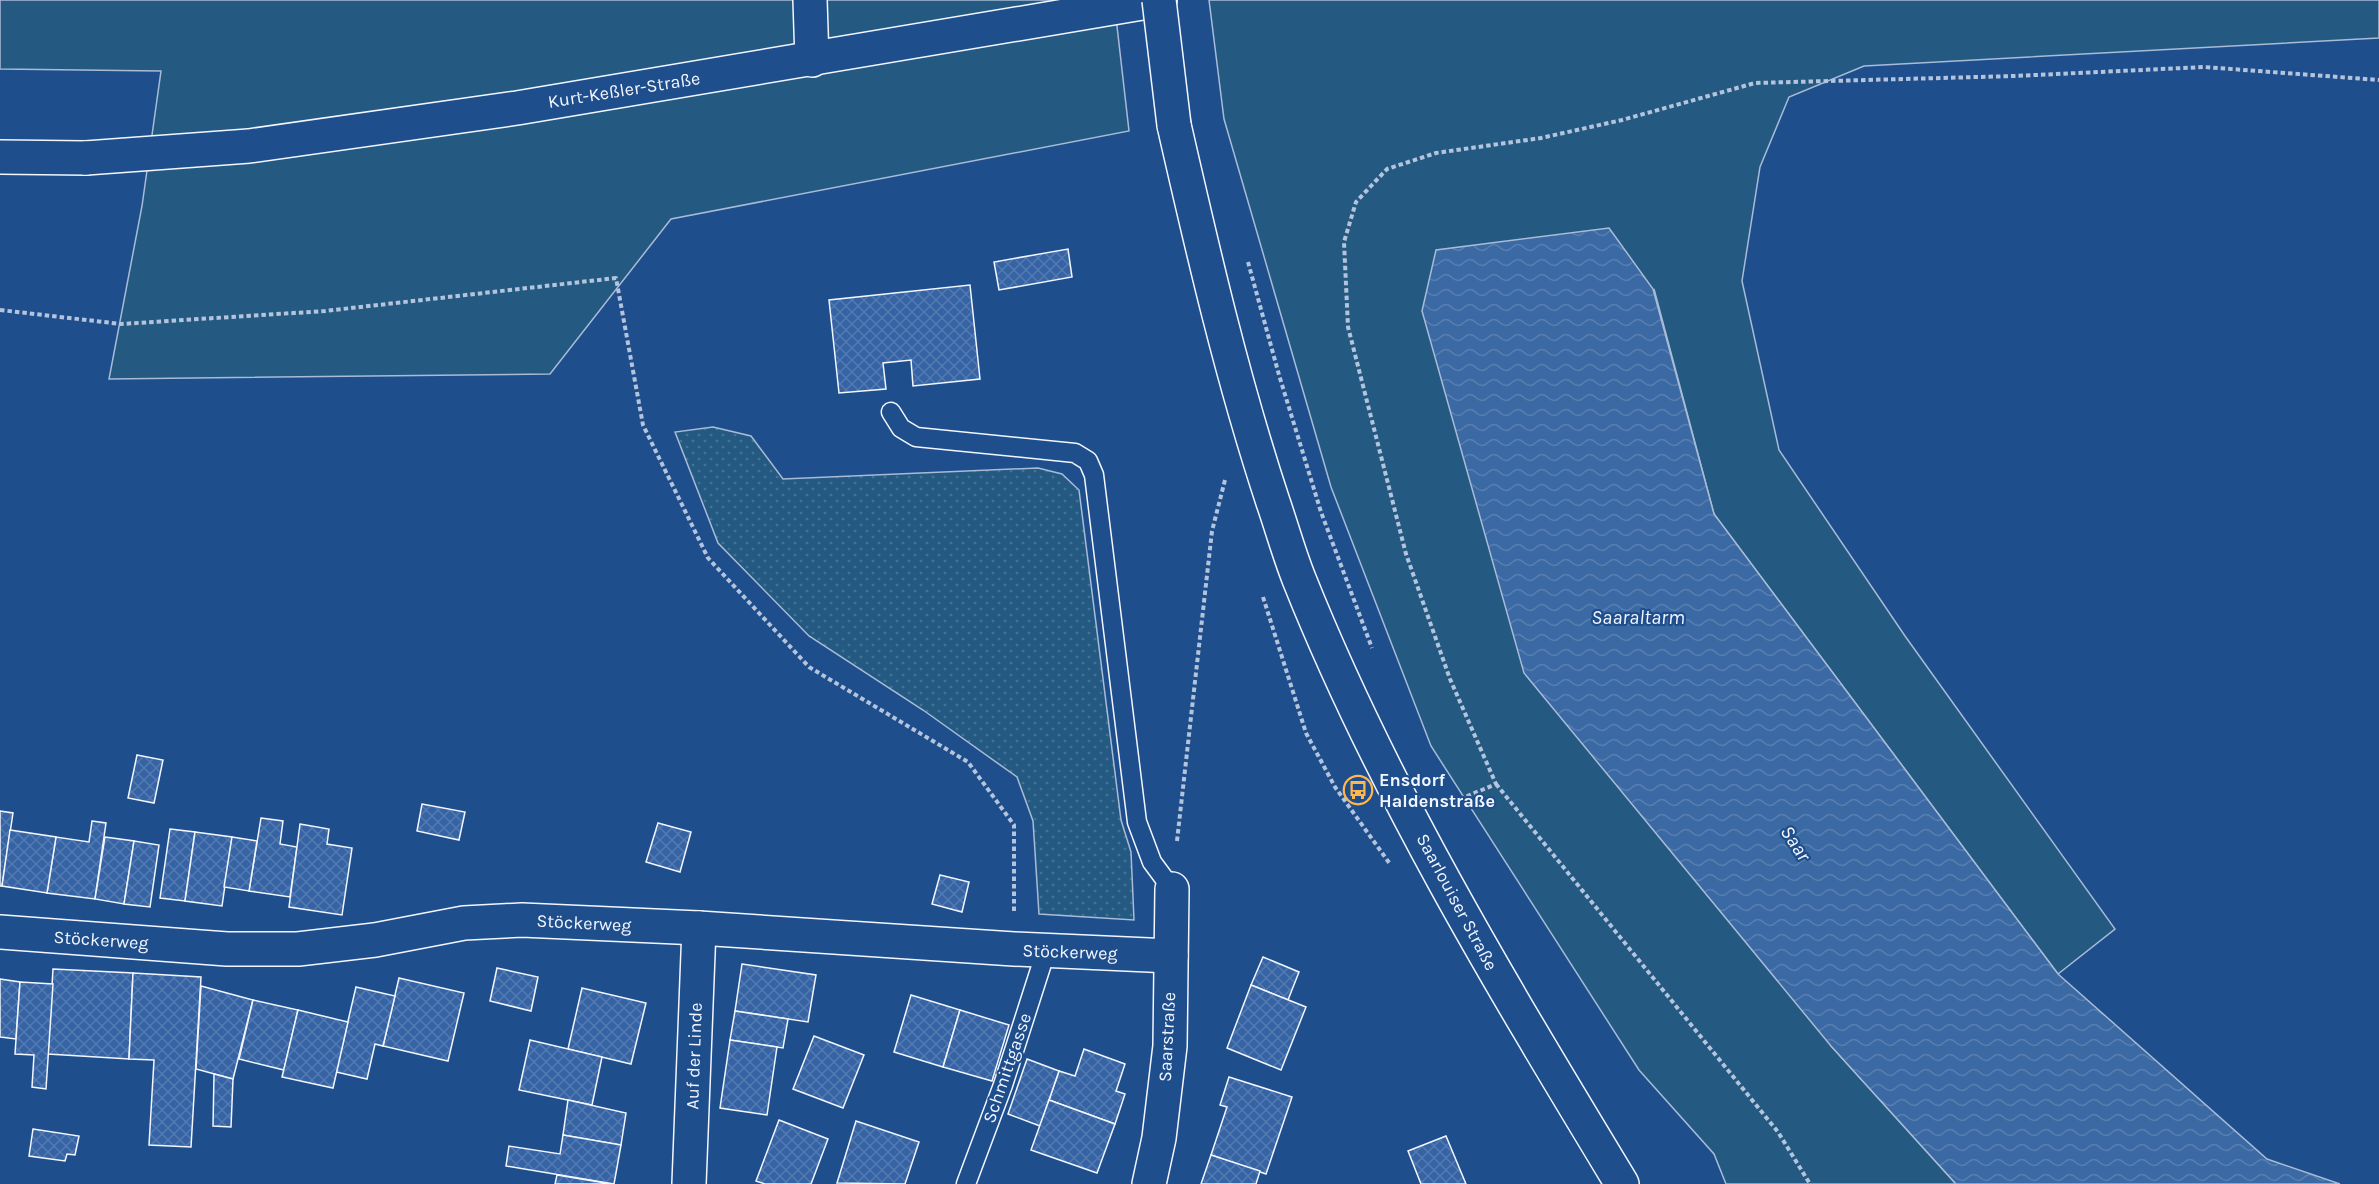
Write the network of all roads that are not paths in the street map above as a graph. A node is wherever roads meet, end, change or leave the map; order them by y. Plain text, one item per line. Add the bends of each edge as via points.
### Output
1 (810, 0) edge
2 (1160, 0) edge
3 (812, 60) junction
4 (0, 157) edge
5 (891, 412) dead end
6 (1172, 889) joint
7 (699, 928) junction
8 (0, 932) edge
9 (1030, 950) junction
10 (1171, 956) junction
11 (689, 1184) edge
12 (966, 1184) edge
13 (1149, 1184) edge
14 (1622, 1184) edge

1 - 3 main road
2 - 3 main road, Kurt-Keßler-Straße
2 - 14 main road, Saarlouiser Straße, bridge via 1174,125 1213,299 1256,451 1298,577 1350,701 1486,959
3 - 4 main road, Kurt-Keßler-Straße via 518,108 249,146 86,158
5 - 6 lane via 901,429 916,437 1075,453 1088,461 1095,475 1137,822 1152,862
6 - 10 main road, Saarstraße
7 - 8 main road, Stöckerweg via 522,920 464,923 375,940 298,949 227,949
7 - 9 main road, Stöckerweg
7 - 11 main road, Auf der Linde
9 - 10 main road, Stöckerweg
9 - 12 lane, Schmittgasse via 1003,1084
10 - 13 main road, Saarstraße via 1170,1046

